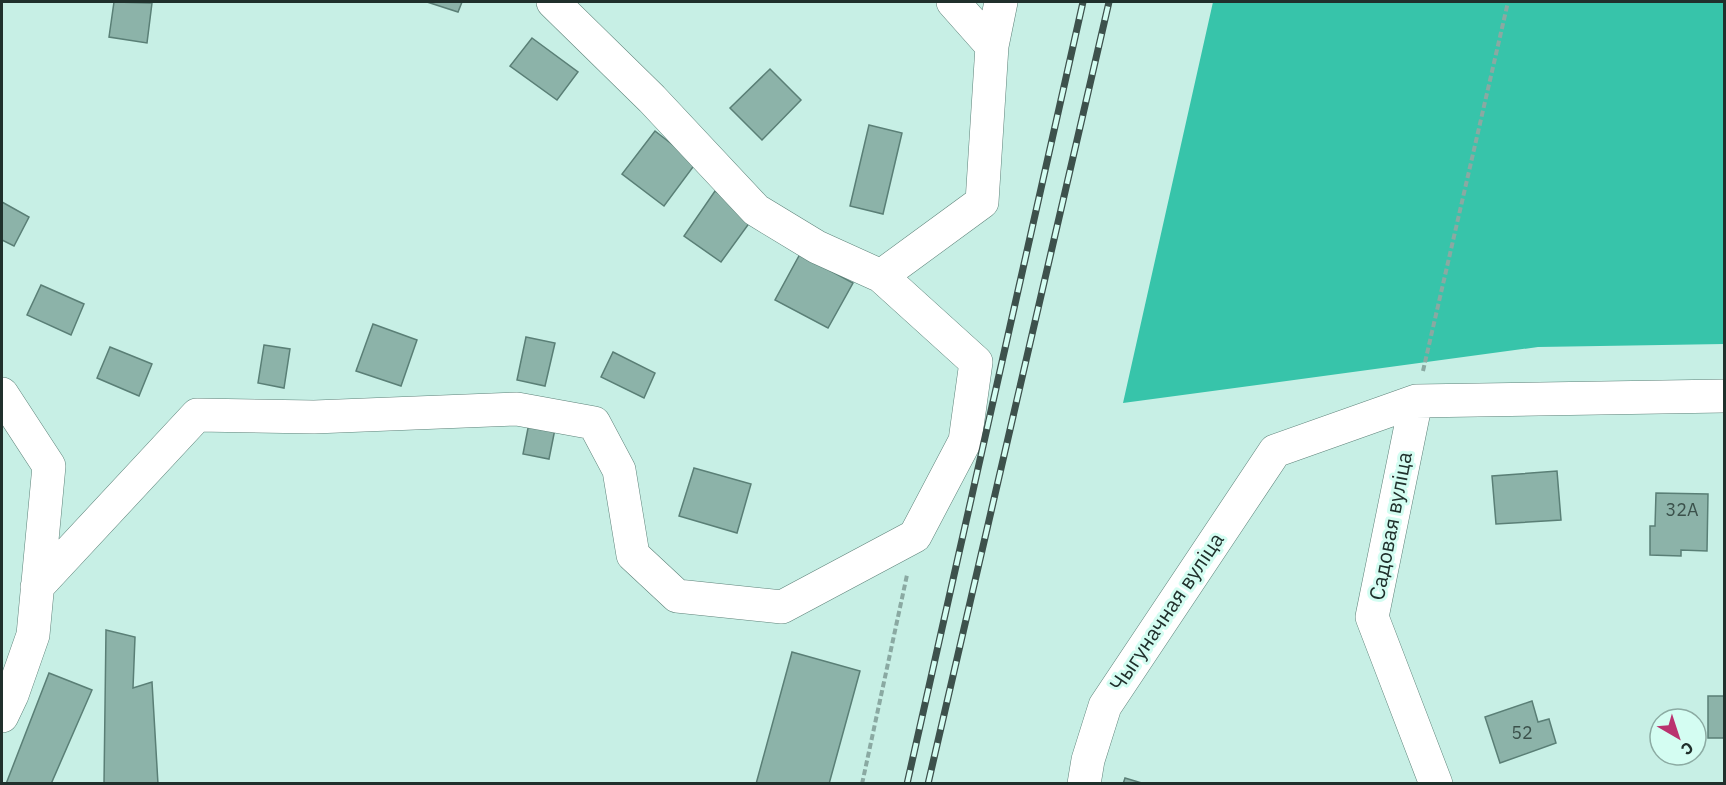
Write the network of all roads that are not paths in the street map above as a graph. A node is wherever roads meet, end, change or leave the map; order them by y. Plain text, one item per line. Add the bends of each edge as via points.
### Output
1 (553, 2) edge
2 (953, 2) edge
3 (1002, 2) edge
4 (992, 46) junction
5 (881, 276) junction
6 (2, 394) edge
7 (1725, 396) edge
8 (1416, 401) junction
9 (37, 587) junction
10 (2, 716) edge
11 (1084, 783) edge
12 (1436, 783) edge

1 - 5 street via 652,99 756,210 817,247
2 - 4 street
3 - 4 street
4 - 5 street via 982,202
5 - 9 street via 976,362 965,441 915,536 782,607 677,596 633,555 619,470 594,423 517,409 314,417 197,415
6 - 9 street via 49,466
7 - 8 street
8 - 11 street, Чыгуначная вуліца via 1275,452 1105,706
8 - 12 street, Садовая вуліца via 1372,617
9 - 10 street via 33,635

